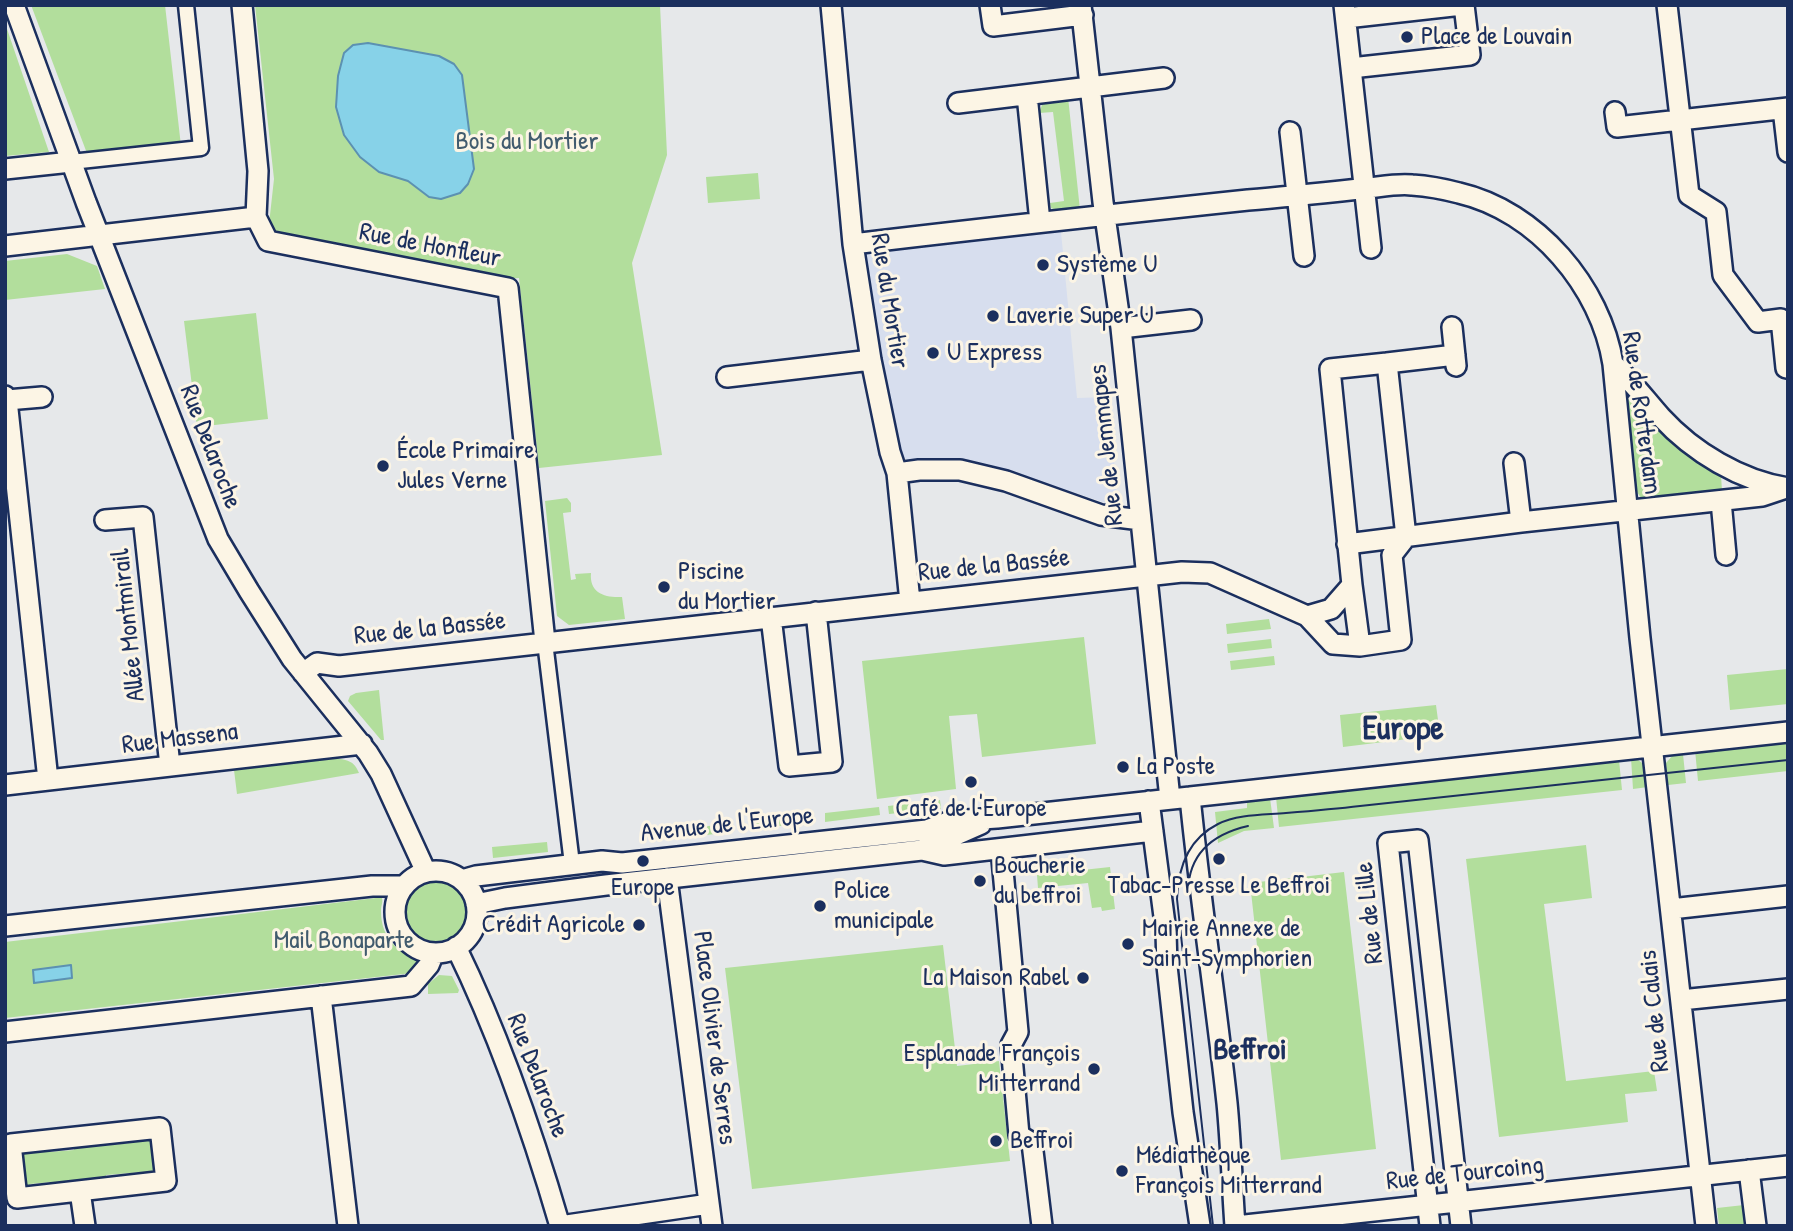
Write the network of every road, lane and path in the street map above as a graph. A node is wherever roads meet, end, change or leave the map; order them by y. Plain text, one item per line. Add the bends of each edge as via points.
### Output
1 (14, 5) edge
2 (186, 5) edge
3 (242, 5) edge
4 (831, 5) edge
5 (990, 5) edge
6 (1463, 5) edge
7 (1667, 5) edge
8 (1082, 10) edge
9 (1345, 12) edge
10 (1351, 68) junction
11 (1164, 78) dead end
12 (1091, 87) junction
13 (1027, 95) junction
14 (957, 103) dead end
15 (1785, 108) edge
16 (1615, 112) dead end
17 (1679, 120) junction
18 (1290, 132) dead end
19 (1788, 152) edge
20 (71, 162) junction
21 (5, 169) edge
22 (1364, 189) junction
23 (1297, 195) junction
24 (1106, 215) junction
25 (256, 218) junction
26 (1041, 222) junction
27 (100, 236) junction
28 (853, 244) junction
29 (5, 246) edge
30 (1371, 248) dead end
31 (1304, 256) dead end
32 (1785, 319) edge
33 (1191, 320) dead end
34 (1452, 327) dead end
35 (1121, 328) junction
36 (871, 360) junction
37 (1387, 363) junction
38 (1613, 364) junction
39 (1786, 368) edge
40 (727, 377) dead end
41 (42, 397) dead end
42 (6, 398) edge
43 (1514, 463) dead end
44 (897, 472) junction
45 (1787, 488) edge
46 (1721, 500) junction
47 (1627, 511) junction
48 (105, 520) dead end
49 (1141, 520) junction
50 (1521, 522) junction
51 (1406, 537) junction
52 (1347, 544) junction
53 (1726, 555) dead end
54 (1146, 575) junction
55 (1352, 585) junction
56 (910, 602) junction
57 (816, 612) junction
58 (1307, 616) junction
59 (771, 617) junction
60 (545, 642) junction
61 (1360, 646) junction
62 (303, 673) junction
63 (1788, 732) edge
64 (1651, 737) junction
65 (362, 744) junction
66 (170, 766) junction
67 (48, 780) junction
68 (5, 785) edge
69 (1180, 798) junction
70 (1149, 801) junction
71 (997, 818) junction
72 (1153, 831) junction
73 (922, 849) junction
74 (1001, 849) junction
75 (572, 864) junction
76 (426, 872) junction
77 (667, 878) junction
78 (462, 880) junction
79 (403, 886) junction
80 (1788, 896) edge
81 (476, 904) junction
82 (1671, 909) junction
83 (5, 926) edge
84 (456, 947) junction
85 (434, 953) junction
86 (1788, 989) edge
87 (321, 996) junction
88 (1681, 1000) junction
89 (5, 1032) edge
90 (1788, 1166) edge
91 (1749, 1170) junction
92 (1700, 1175) junction
93 (80, 1191) junction
94 (1458, 1202) junction
95 (709, 1204) junction
96 (1428, 1205) junction
97 (85, 1226) edge
98 (348, 1226) edge
99 (560, 1226) edge
100 (712, 1226) edge
101 (1042, 1226) edge
102 (1200, 1226) edge
103 (1235, 1226) edge
104 (1430, 1226) edge
105 (1461, 1226) edge
106 (1706, 1226) edge
107 (1756, 1226) edge

1 - 20 street, Rue Delaroche
2 - 20 street via 201,148
3 - 25 street via 258,172
4 - 28 street, Rue du Mortier
5 - 8 street via 993,26
6 - 9 street
6 - 10 street via 1469,55
7 - 17 street
8 - 12 street, Rue de Jemmapes
9 - 10 street
10 - 22 street
11 - 12 street
12 - 13 street
12 - 24 street, Rue de Jemmapes
13 - 14 street
13 - 26 street
15 - 17 street
15 - 19 street
16 - 17 street via 1617,127
17 - 32 street via 1689,195 1716,212 1723,275 1758,322
18 - 23 street
20 - 21 street
20 - 27 street, Rue Delaroche
22 - 23 street, Rue de Rotterdam
22 - 30 street
22 - 38 street, Rue de Rotterdam via 1409,184 1460,193 1519,219 1564,260 1584,288 1603,324
23 - 24 street, Rue de Rotterdam
23 - 31 street
24 - 26 street, Rue de Rotterdam
24 - 35 street, Rue de Jemmapes
25 - 27 street
25 - 60 street, Rue de Honfleur via 268,241 508,288
26 - 28 street, Rue de Rotterdam
27 - 29 street
27 - 62 street, Rue Delaroche via 218,539
28 - 36 street, Rue du Mortier
32 - 39 street
33 - 35 street
34 - 37 street via 1456,361
35 - 49 street, Rue de Jemmapes
36 - 40 street
36 - 44 street, Rue du Mortier
37 - 51 street
37 - 52 street via 1329,369
38 - 45 street via 1681,437 1729,469
38 - 47 street, Rue de Rotterdam
41 - 42 street
42 - 67 street
43 - 50 street
44 - 49 street via 960,470 1006,481 1101,515
44 - 56 street, Rue du Mortier
45 - 46 street
46 - 47 street
46 - 53 street
47 - 50 street
47 - 64 street, Rue de Rotterdam
48 - 66 street, Allée Montmirail via 143,517
49 - 54 street, Rue de Jemmapes
50 - 51 street
51 - 52 street
51 - 61 street via 1392,555 1401,640
52 - 55 street
54 - 56 street, Rue de la Bassée
54 - 58 street, Rue de la Bassée via 1210,573
54 - 69 street, Rue de Jemmapes
55 - 58 street via 1331,610
55 - 61 street
56 - 57 street, Rue de la Bassée
57 - 59 street, Rue de la Bassée
57 - 59 street via 832,762 789,766
58 - 61 street via 1333,644
59 - 60 street, Rue de la Bassée
60 - 62 street, Rue de la Bassée via 339,666 317,663
60 - 75 street
62 - 65 street, Rue Delaroche
63 - 64 street, Avenue de l'Europe
64 - 69 street, Avenue de l'Europe
64 - 82 street, Rue de Calais
65 - 66 street, Rue Massena
65 - 76 street, Rue Delaroche via 381,774
66 - 67 street, Rue Massena
67 - 68 street, Rue Massena
69 - 70 street, Avenue de l'Europe
69 - 103 street, Rue de Jemmapes via 1197,870 1210,961
70 - 71 street, Avenue de l'Europe
70 - 72 street
71 - 73 street, Avenue de l'Europe
71 - 75 street, Avenue de l'Europe via 951,821 927,830 622,863
72 - 74 street, Avenue de l'Europe
72 - 102 street
73 - 74 street, Avenue de l'Europe via 944,855
73 - 77 street, Avenue de l'Europe
74 - 101 street via 1018,1032 1011,1045 1019,1135 1032,1143
75 - 78 street, Avenue de l'Europe
76 - 78 street via 451,873
76 - 79 street
77 - 81 street, Avenue de l'Europe
77 - 95 street, Place Olivier de Serres
78 - 81 street
79 - 83 street
79 - 85 street via 395,910 401,934 410,944
80 - 82 street
81 - 84 street via 474,929
82 - 88 street, Rue de Calais
84 - 85 street
84 - 99 street, Rue Delaroche via 501,1046
85 - 87 street via 411,986
86 - 88 street
87 - 89 street
87 - 98 street
88 - 92 street, Rue de Calais
90 - 91 street, Rue de Tourcoing
91 - 92 street, Rue de Tourcoing
91 - 107 street
92 - 94 street, Rue de Tourcoing
92 - 106 street, Rue de Calais
93 - 93 street via 166,1181 160,1128 11,1144 16,1198
93 - 97 street
94 - 96 street, Rue de Tourcoing
94 - 96 street, Rue de Lille via 1418,840 1388,843
94 - 105 street, Rue de Lille
95 - 99 street
95 - 100 street
96 - 103 street, Rue de Tourcoing
96 - 104 street, Rue de Lille

